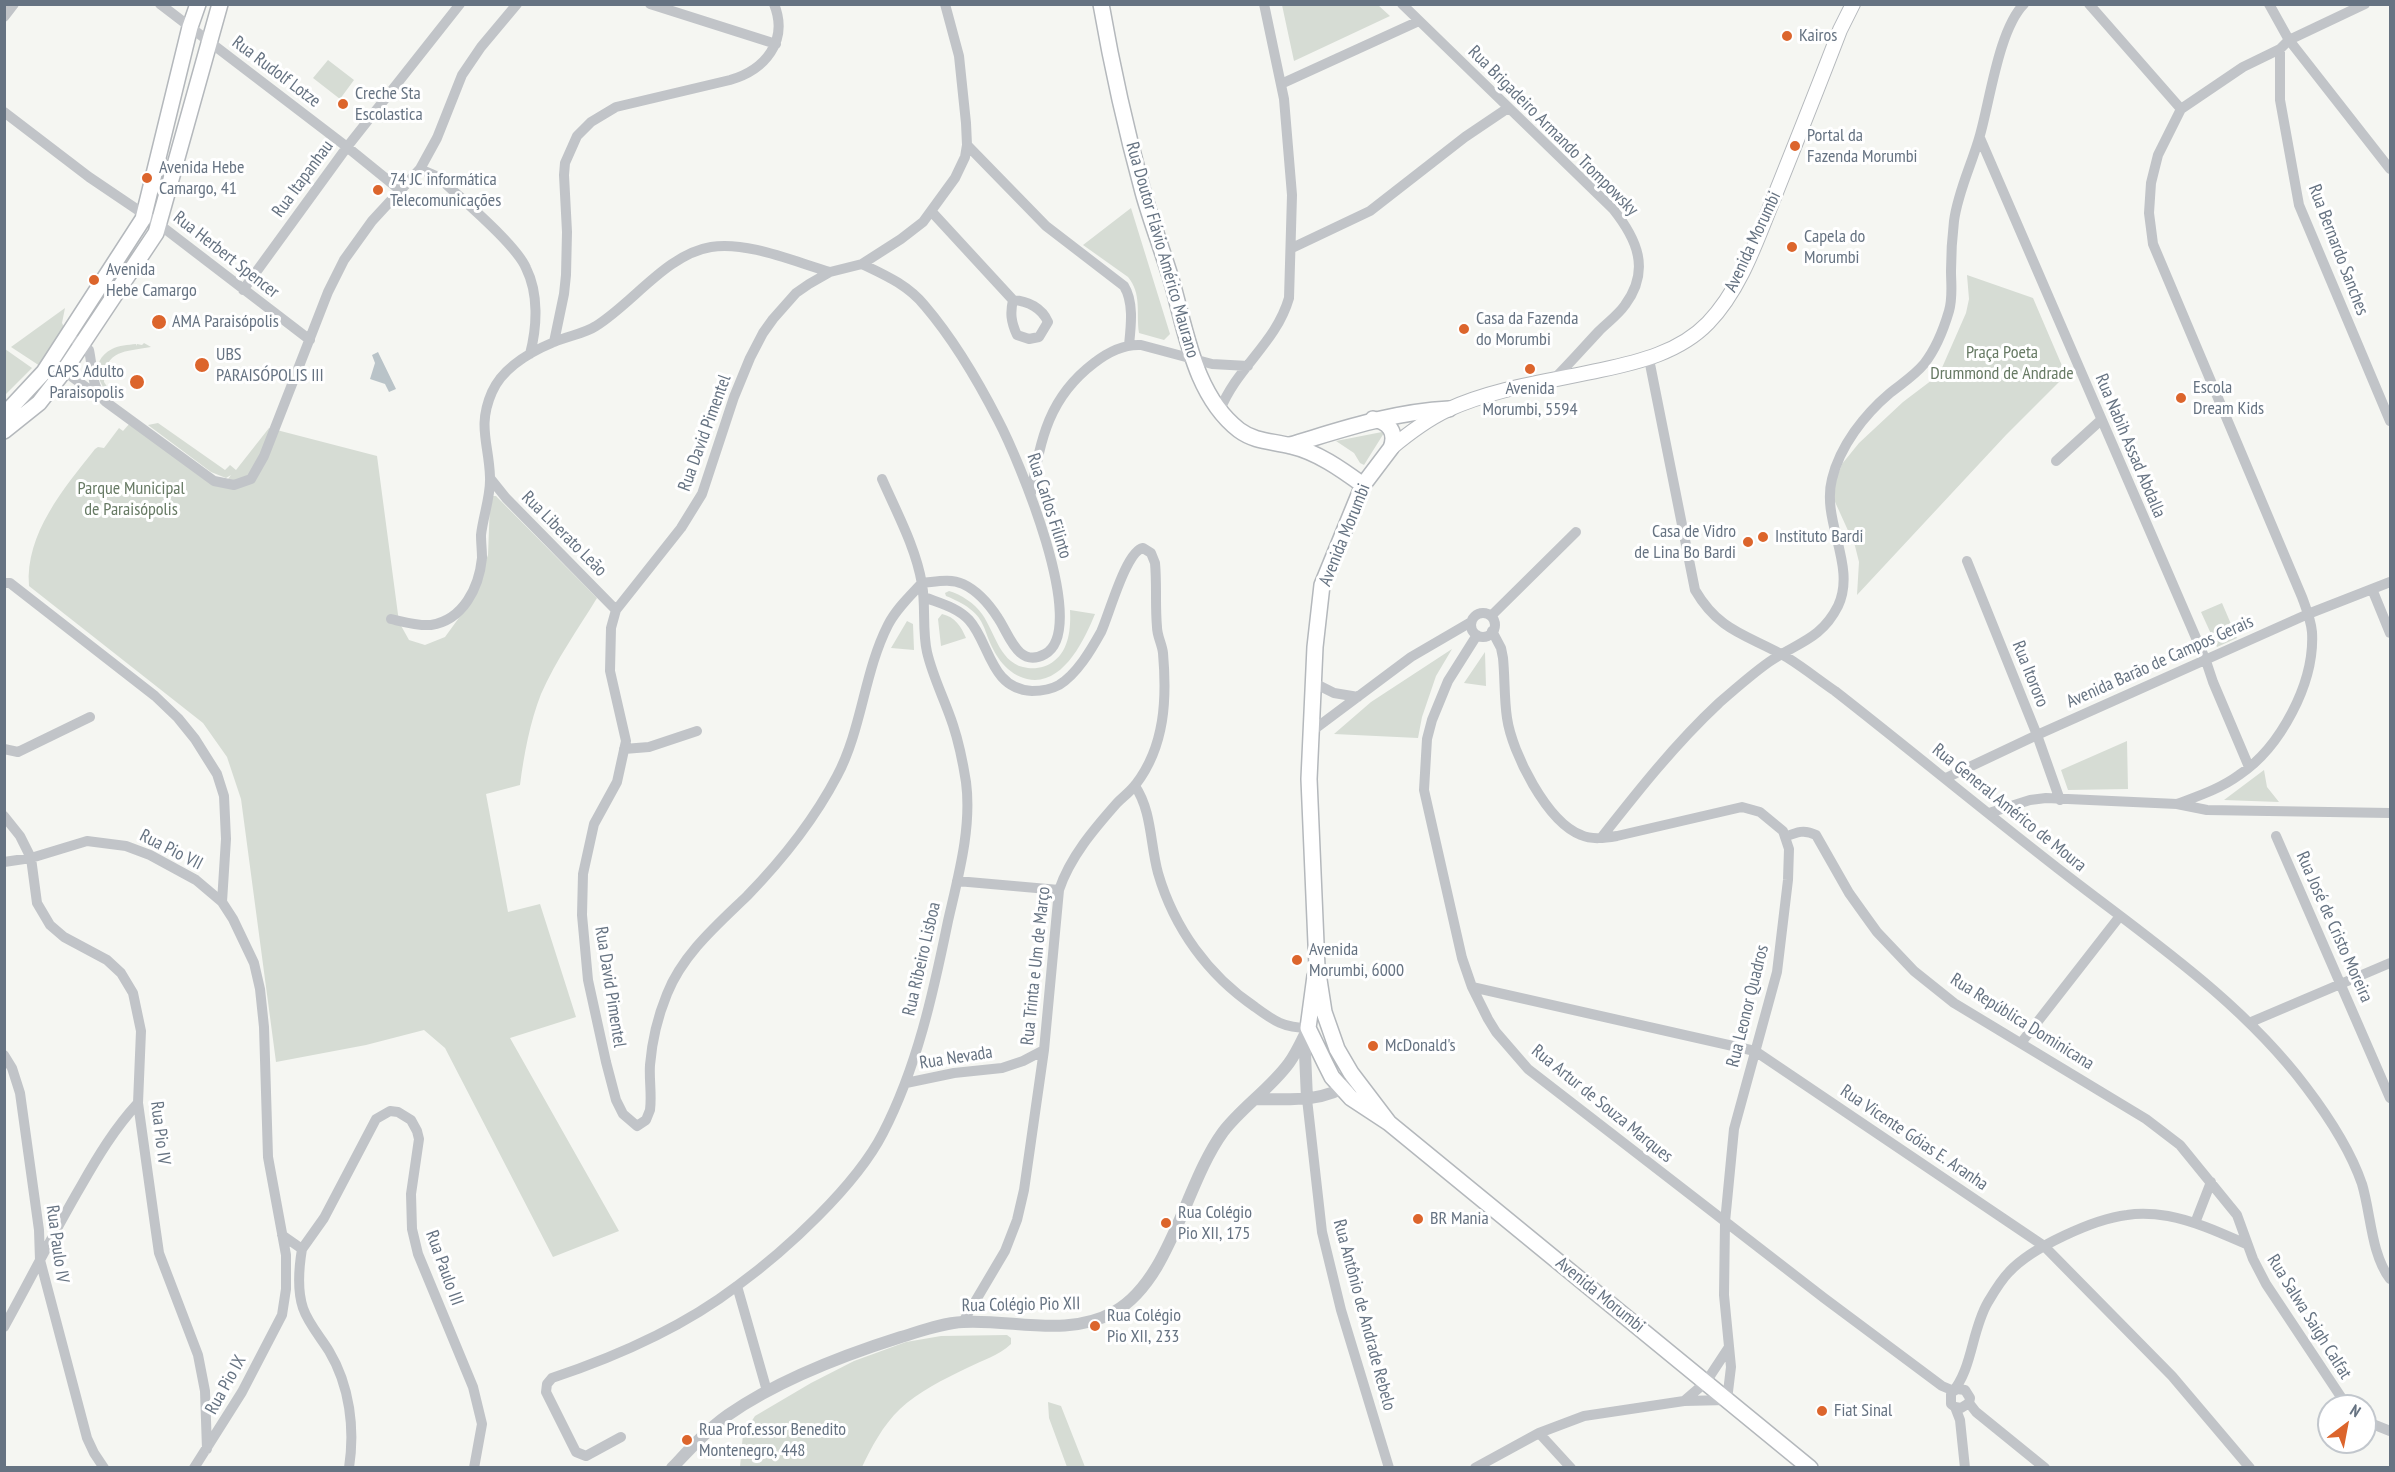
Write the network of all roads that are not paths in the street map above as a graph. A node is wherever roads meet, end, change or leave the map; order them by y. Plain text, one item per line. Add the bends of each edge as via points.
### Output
1 (14, 4) edge
2 (160, 4) edge
3 (198, 4) edge
4 (220, 4) edge
5 (460, 4) edge
6 (517, 4) edge
7 (650, 4) edge
8 (774, 4) edge
9 (945, 4) edge
10 (1101, 4) edge
11 (1264, 4) edge
12 (1402, 4) edge
13 (1853, 4) edge
14 (2025, 4) edge
15 (2089, 4) edge
16 (2270, 4) edge
17 (2365, 4) edge
18 (4, 17) edge
19 (1419, 21) junction
20 (190, 27) junction
21 (2289, 40) junction
22 (208, 42) junction
23 (776, 44) junction
24 (2280, 49) junction
25 (1281, 84) junction
26 (1508, 108) junction
27 (2181, 109) junction
28 (4, 112) edge
29 (1980, 138) junction
30 (967, 145) junction
31 (347, 147) junction
32 (420, 169) junction
33 (2391, 169) edge
34 (400, 190) junction
35 (931, 211) junction
36 (144, 215) junction
37 (160, 225) junction
38 (1292, 248) junction
39 (861, 264) junction
40 (830, 272) junction
41 (243, 290) junction
42 (1013, 300) dead end
43 (67, 335) junction
44 (310, 340) junction
45 (554, 342) junction
46 (81, 344) junction
47 (1129, 345) junction
48 (530, 354) junction
49 (1192, 358) junction
50 (1649, 358) junction
51 (51, 361) junction
52 (1248, 366) junction
53 (64, 371) junction
54 (1555, 378) junction
55 (102, 398) junction
56 (1449, 409) junction
57 (1220, 410) junction
58 (4, 415) edge
59 (1373, 419) junction
60 (2100, 420) junction
61 (2391, 421) edge
62 (4, 431) edge
63 (1323, 435) junction
64 (1290, 445) junction
65 (1391, 448) junction
66 (1318, 457) junction
67 (2056, 461) dead end
68 (490, 478) junction
69 (882, 479) dead end
70 (1363, 485) junction
71 (1031, 493) junction
72 (1576, 532) dead end
73 (1967, 561) dead end
74 (2391, 582) edge
75 (7, 583) edge
76 (922, 583) junction
77 (2373, 590) junction
78 (924, 597) junction
79 (616, 610) junction
80 (2308, 614) junction
81 (1491, 616) junction
82 (391, 620) dead end
83 (1471, 622) junction
84 (1492, 631) junction
85 (2391, 633) edge
86 (1477, 635) junction
87 (1782, 655) junction
88 (2206, 661) junction
89 (1314, 683) junction
90 (1358, 697) junction
91 (90, 717) dead end
92 (1312, 730) junction
93 (697, 731) dead end
94 (2037, 735) junction
95 (4, 749) edge
96 (624, 749) junction
97 (2249, 767) junction
98 (1946, 778) junction
99 (1135, 786) junction
100 (2218, 788) junction
101 (2060, 800) junction
102 (2176, 804) junction
103 (2226, 809) junction
104 (1989, 813) junction
105 (2391, 813) edge
106 (4, 816) edge
107 (2276, 836) dead end
108 (1785, 837) junction
109 (1601, 838) junction
110 (31, 858) junction
111 (4, 862) edge
112 (957, 881) junction
113 (1059, 890) junction
114 (222, 902) junction
115 (2120, 916) junction
116 (2391, 963) edge
117 (1317, 967) junction
118 (2342, 983) junction
119 (1472, 987) junction
120 (2251, 1022) junction
121 (1308, 1028) junction
122 (2021, 1043) junction
123 (1044, 1050) junction
124 (1755, 1051) junction
125 (4, 1055) edge
126 (14, 1073) junction
127 (1353, 1077) junction
128 (4, 1082) edge
129 (906, 1083) junction
130 (1342, 1089) junction
131 (2391, 1098) edge
132 (1255, 1099) junction
133 (1307, 1099) junction
134 (138, 1103) junction
135 (1389, 1123) junction
136 (2211, 1182) junction
137 (1725, 1222) junction
138 (2195, 1223) junction
139 (282, 1235) junction
140 (2246, 1244) junction
141 (2044, 1246) junction
142 (302, 1249) junction
143 (40, 1260) junction
144 (2391, 1279) edge
145 (737, 1286) junction
146 (303, 1309) junction
147 (282, 1316) junction
148 (963, 1322) junction
149 (4, 1327) edge
150 (1730, 1347) junction
151 (1706, 1382) junction
152 (767, 1391) junction
153 (2339, 1394) edge
154 (1959, 1399) junction
155 (1728, 1400) junction
156 (1684, 1401) junction
157 (1539, 1433) junction
158 (621, 1437) dead end
159 (207, 1450) junction
160 (104, 1467) edge
161 (194, 1467) edge
162 (349, 1467) edge
163 (474, 1467) edge
164 (672, 1467) edge
165 (1389, 1467) edge
166 (1476, 1467) edge
167 (1571, 1467) edge
168 (1810, 1467) edge
169 (1965, 1467) edge
170 (2046, 1467) edge
171 (2250, 1467) edge

1 - 18 street
2 - 20 street, Rua Rudolf Lotze
3 - 20 main road
4 - 22 main road
5 - 31 street, Rua Itapanhau
6 - 32 street via 462,75
7 - 23 street
8 - 23 street via 780,29
9 - 30 street, Rua David Pimentel via 958,56
10 - 49 main road, Rua Doutor Flávio Américo Maurano via 1143,192
11 - 25 street
12 - 19 street, Rua Brigadeiro Armando Trompowsky
13 - 50 main road, Avenida Morumbi via 1734,288 1707,324 1684,343
14 - 29 street via 2010,24
15 - 27 street
16 - 21 street
17 - 21 street
19 - 25 street
19 - 26 street, Rua Brigadeiro Armando Trompowsky
20 - 22 street, Rua Rudolf Lotze
20 - 36 main road
21 - 24 street
21 - 33 street
22 - 31 street, Rua Rudolf Lotze
22 - 37 main road
23 - 45 street via 757,69 746,76 616,107 577,136 565,163 566,275
24 - 27 street via 2235,72
24 - 61 street, Rua Bernardo Sanches via 2280,100 2300,205
25 - 38 street via 1292,195
26 - 38 street via 1370,211
26 - 54 street, Rua Brigadeiro Armando Trompowsky via 1613,209 1628,228 1639,260 1637,281 1626,303
27 - 80 street via 2158,155 2151,183 2153,244
28 - 36 street, Rua Herbert Spencer
29 - 60 street, Rua Nabih Assad Abdalla
29 - 87 street via 1955,217 1952,301 1933,351 1914,375 1868,415 1846,444 1831,481 1833,530 1842,565 1838,605 1816,634
30 - 35 street, Rua David Pimentel via 955,178
30 - 47 street via 1046,226 1124,286 1129,294
31 - 34 street, Rua Rudolf Lotze
31 - 41 street, Rua Itapanhau
32 - 34 street
32 - 48 street via 434,175 459,196 526,266 535,312
34 - 44 street via 372,220 344,260
35 - 39 street, Rua David Pimentel via 901,239
35 - 42 street
36 - 37 street, Rua Herbert Spencer
36 - 43 main road
37 - 41 street, Rua Herbert Spencer
37 - 46 main road
38 - 52 street via 1285,311 1272,336
39 - 40 street, Rua David Pimentel
39 - 71 street, Rua Carlos Filinto via 908,288 926,306 981,390
40 - 45 street via 742,247 709,247 679,259 597,325
40 - 79 street, Rua David Pimentel via 796,293 763,333 734,397 702,494 681,528
41 - 44 street, Rua Herbert Spencer
43 - 46 street
43 - 51 main road
44 - 55 street via 258,470 251,479 234,485 214,481
45 - 48 street
46 - 53 main road
46 - 55 street via 88,350
47 - 49 street
47 - 71 street via 1097,360 1065,390 1040,444
48 - 68 street via 507,370 490,395 483,429
49 - 52 street via 1221,366
49 - 57 main road, Rua Doutor Flávio Américo Maurano
50 - 54 main road, Avenida Morumbi
50 - 87 street, Rua General Américo de Moura via 1695,590 1710,614 1723,624
51 - 53 street
51 - 58 main road
52 - 57 street
53 - 55 street
53 - 62 main road via 39,403
54 - 56 main road, Avenida Morumbi
56 - 59 main road, Rua Doutor Flávio Américo Maurano
56 - 65 main road, Avenida Morumbi
57 - 64 main road, Rua Doutor Flávio Américo Maurano via 1240,431 1272,444
59 - 63 main road, Rua Doutor Flávio Américo Maurano
59 - 65 main road via 1390,428
60 - 67 street
60 - 88 street, Rua Nabih Assad Abdalla
63 - 64 main road, Rua Doutor Flávio Américo Maurano
63 - 66 main road
64 - 66 main road, Rua Doutor Flávio Américo Maurano
65 - 70 main road, Avenida Morumbi
66 - 70 main road, Rua Doutor Flávio Américo Maurano
68 - 79 street, Rua Liberato Leão
68 - 82 street via 481,537 482,557 467,603 441,622 417,625
69 - 76 street, Rua Ribeiro Lisboa via 911,545
70 - 89 main road, Avenida Morumbi via 1323,585
71 - 76 street, Rua Carlos Filinto via 1060,607 1059,636 1051,650 1035,658 1026,657 1010,642 987,603 973,591 955,582
72 - 81 street
73 - 94 street, Rua Itororo
74 - 77 street, Avenida Barão de Campos Gerais
75 - 114 street via 155,696 195,739 217,774 224,796
76 - 78 street, Rua Ribeiro Lisboa
76 - 96 street, Rua David Pimentel via 888,624 846,755 825,795 784,856 711,928 668,991 652,1048 650,1110 646,1120 637,1126 623,1114 616,1100 606,1062 588,980 582,915 583,874 594,824 617,782
77 - 80 street, Avenida Barão de Campos Gerais
77 - 85 street
78 - 99 street, Rua Trinta e Um de Março via 952,608 970,621 999,674 1007,681 1024,690 1048,690 1064,682 1080,665 1101,632 1137,550 1143,548 1150,553 1155,563 1157,629 1163,651 1164,713 1154,754
78 - 112 street, Rua Ribeiro Lisboa via 926,650 952,723 966,783 966,822
79 - 96 street, Rua David Pimentel via 611,628 610,671 626,741
80 - 88 street, Avenida Barão de Campos Gerais
80 - 97 street via 2311,650 2295,706 2275,741
81 - 83 street via 1477,614
81 - 84 street
83 - 86 street
83 - 90 street via 1411,657
84 - 86 street
84 - 109 street via 1503,658 1510,735 1524,772 1573,832
86 - 119 street, Rua Artur de Souza Marques via 1448,681 1432,720 1424,790
87 - 98 street, Rua General Américo de Moura
87 - 109 street via 1719,703 1670,752
88 - 94 street, Avenida Barão de Campos Gerais
88 - 97 street, Rua Nabih Assad Abdalla
89 - 90 street via 1334,693
89 - 92 main road, Avenida Morumbi
90 - 92 street
91 - 95 street via 18,752
92 - 117 main road, Avenida Morumbi via 1309,779
93 - 96 street via 649,747
94 - 98 street, Avenida Barão de Campos Gerais
94 - 101 street, Rua Itororo
97 - 100 street
98 - 104 street, Rua General Américo de Moura
99 - 113 street, Rua Trinta e Um de Março via 1089,837 1064,874
99 - 121 street via 1144,802 1157,871 1169,907 1201,959 1235,993 1276,1022 1286,1027
100 - 102 street
100 - 103 street via 2218,800
101 - 102 street
101 - 104 street via 2030,800
102 - 103 street
103 - 105 street
104 - 115 street, Rua General Américo de Moura
106 - 110 street
107 - 118 street, Rua José de Cristo Moreira
108 - 109 street via 1765,815 1742,807
108 - 122 street, Rua República Dominicana via 1808,831 1816,835 1849,893 1914,971 1954,1003
108 - 124 street, Rua Leonor Quadros via 1789,849 1787,908 1777,972
110 - 111 street, Rua Pio VII
110 - 114 street, Rua Pio VII via 87,841 126,846 196,880
110 - 134 street, Rua Pio IV via 36,903 50,925 107,960 133,993 141,1031
112 - 113 street
112 - 129 street, Rua Ribeiro Lisboa
113 - 123 street, Rua Trinta e Um de Março
114 - 139 street, Rua Pio IX via 254,963 260,989 268,1157
115 - 120 street, Rua General Américo de Moura
115 - 122 street
116 - 118 street
117 - 121 main road, Avenida Morumbi
117 - 127 main road, Avenida Morumbi via 1329,1029
118 - 120 street
118 - 131 street, Rua José de Cristo Moreira
119 - 124 street, Rua Vicente Góias E. Aranha
119 - 137 street, Rua Artur de Souza Marques via 1496,1032 1528,1069
120 - 144 street, Rua General Américo de Moura via 2307,1088 2341,1140 2356,1168 2380,1257
121 - 127 main road via 1324,1035
121 - 130 main road, Avenida Morumbi
121 - 132 street, Rua Colégio Pio XII via 1288,1064
121 - 133 street
122 - 136 street, Rua República Dominicana via 2146,1119 2180,1145
123 - 129 street, Rua Nevada via 1002,1068
123 - 148 street, Rua Trinta e Um de Março via 1017,1220 1005,1251
124 - 137 street, Rua Leonor Quadros via 1734,1129
124 - 141 street, Rua Vicente Góias E. Aranha
125 - 126 street, Rua Paulo IV
126 - 128 street
126 - 143 street, Rua Paulo IV via 24,1116
127 - 130 street
127 - 135 main road, Avenida Morumbi
129 - 145 street, Rua Ribeiro Lisboa via 883,1134 859,1172 760,1270
130 - 133 street
130 - 135 main road, Avenida Morumbi
132 - 133 street
132 - 148 street, Rua Colégio Pio XII via 1210,1152 1165,1254 1149,1278 1116,1311 1078,1325
133 - 165 street, Rua Antônio de Andrade Rebelo via 1322,1232 1341,1310
134 - 143 street via 110,1137
134 - 159 street, Rua Pio IV via 159,1253 192,1336 205,1391
135 - 151 main road, Avenida Morumbi
136 - 138 street
136 - 140 street, Rua República Dominicana via 2237,1215
137 - 150 street, Rua Leonor Quadros via 1724,1295
137 - 154 street, Rua Artur de Souza Marques
138 - 140 street
138 - 141 street via 2168,1216 2127,1215 2081,1228
139 - 142 street
139 - 147 street, Rua Pio IX via 286,1255
140 - 153 street, Rua Salwa Saigh Calfat via 2266,1284
141 - 154 street via 2009,1271 1988,1304 1974,1334
141 - 171 street, Rua Vicente Góias E. Aranha via 2172,1376
142 - 146 street
142 - 163 street, Rua Paulo III via 324,1218 376,1119 390,1111 411,1120 419,1139 411,1194 412,1229 418,1254 472,1387 482,1424
143 - 149 street
143 - 160 street, Rua Paulo IV via 84,1428
145 - 152 street
145 - 158 street, Rua Ribeiro Lisboa via 683,1323 552,1378 547,1384 546,1392 576,1452 586,1456
146 - 147 street via 290,1310
146 - 162 street via 332,1354 347,1395 352,1446
147 - 159 street, Rua Pio IX
148 - 152 street, Rua Colégio Pio XII via 858,1351
150 - 151 street
150 - 155 street, Rua Leonor Quadros
151 - 155 main road, Avenida Morumbi
151 - 156 street
152 - 164 street, Rua Colégio Pio XII via 714,1426
154 - 169 street
154 - 170 street, Rua Artur de Souza Marques
155 - 156 street
155 - 168 main road, Avenida Morumbi
156 - 157 street via 1584,1416
157 - 166 street
157 - 167 street
159 - 161 street, Rua Pio IX

